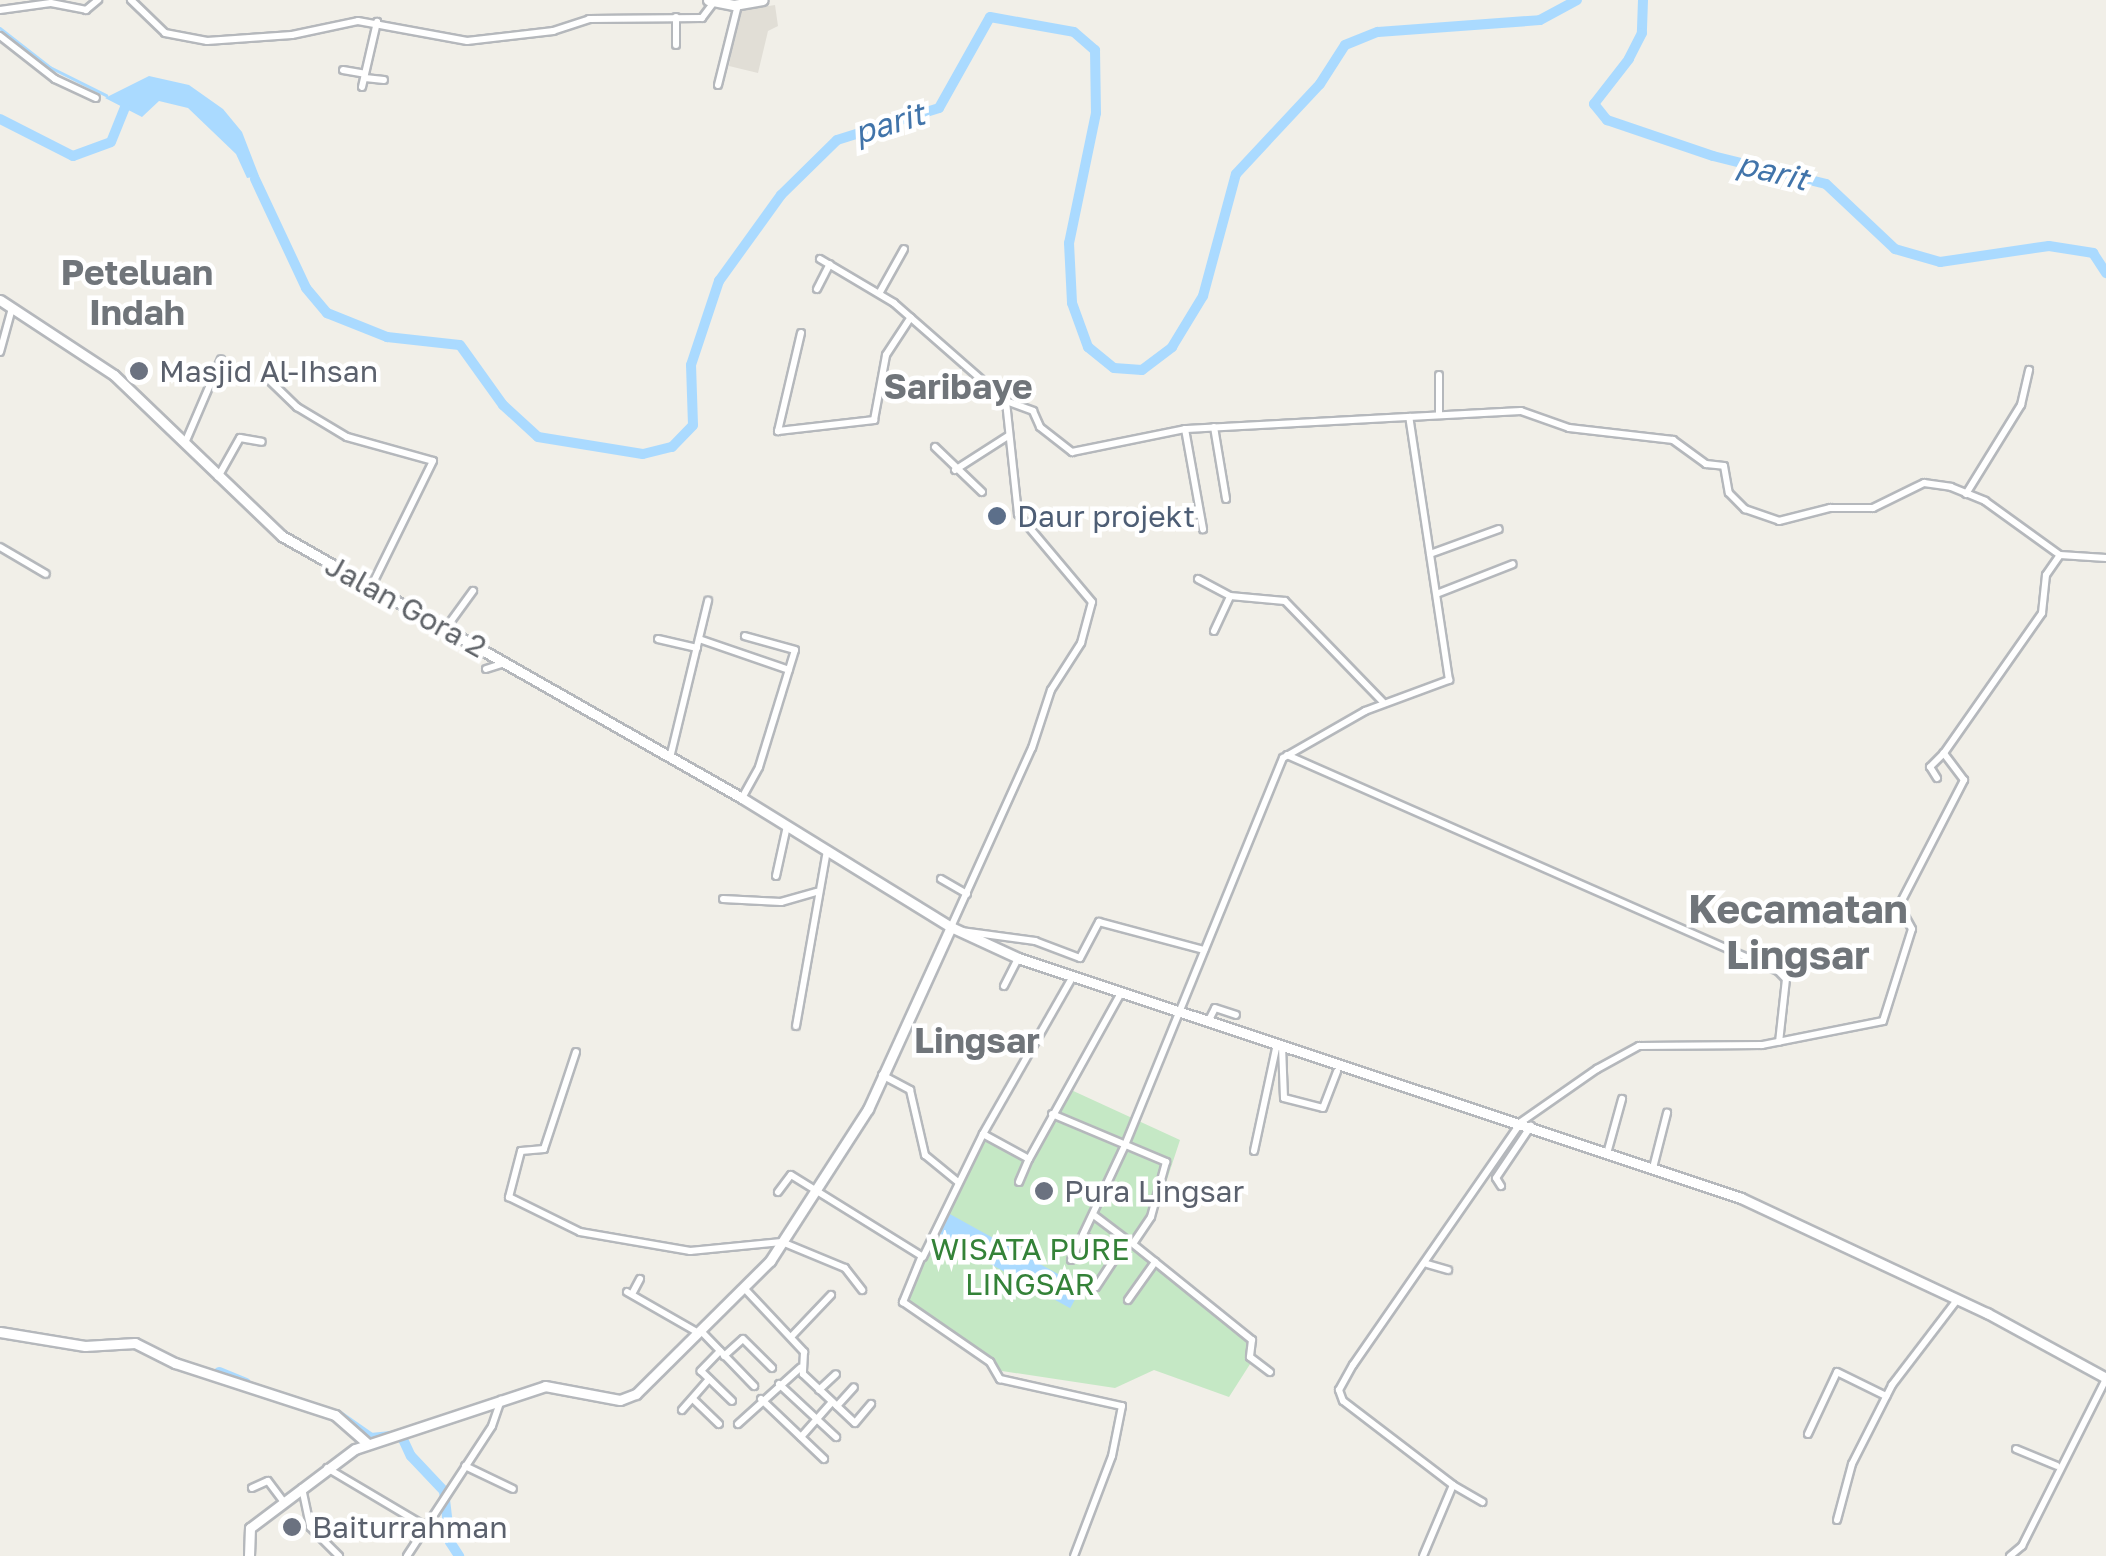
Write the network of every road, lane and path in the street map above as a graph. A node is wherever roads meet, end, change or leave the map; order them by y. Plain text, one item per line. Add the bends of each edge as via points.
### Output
1 (98, 0) edge
2 (131, 0) edge
3 (763, 0) edge
4 (711, 1) edge
5 (738, 5) junction
6 (0, 10) edge
7 (676, 16) junction
8 (377, 22) junction
9 (0, 36) edge
10 (676, 45) dead end
11 (343, 70) dead end
12 (364, 80) junction
13 (384, 80) dead end
14 (718, 86) dead end
15 (96, 98) dead end
16 (904, 249) dead end
17 (820, 259) dead end
18 (830, 264) junction
19 (817, 289) dead end
20 (880, 292) junction
21 (0, 300) edge
22 (13, 307) junction
23 (911, 317) junction
24 (801, 333) dead end
25 (0, 352) edge
26 (222, 358) dead end
27 (2029, 370) dead end
28 (1440, 375) dead end
29 (265, 376) dead end
30 (1006, 401) junction
31 (1438, 414) junction
32 (1410, 420) junction
33 (1214, 427) junction
34 (1185, 429) junction
35 (1008, 436) junction
36 (262, 442) dead end
37 (185, 443) junction
38 (935, 447) dead end
39 (955, 470) junction
40 (218, 478) junction
41 (982, 492) dead end
42 (1966, 494) junction
43 (1226, 499) dead end
44 (1203, 530) dead end
45 (1499, 530) dead end
46 (0, 547) edge
47 (1430, 554) junction
48 (2060, 555) junction
49 (2106, 558) edge
50 (1513, 564) dead end
51 (46, 574) dead end
52 (1198, 579) dead end
53 (371, 587) junction
54 (472, 591) dead end
55 (1439, 594) junction
56 (1230, 596) junction
57 (708, 601) dead end
58 (446, 628) junction
59 (1214, 631) dead end
60 (745, 636) dead end
61 (658, 639) dead end
62 (699, 639) junction
63 (697, 648) junction
64 (506, 662) junction
65 (486, 669) dead end
66 (789, 670) junction
67 (1383, 702) junction
68 (1944, 753) junction
69 (1287, 755) junction
70 (670, 758) junction
71 (1937, 778) dead end
72 (742, 798) junction
73 (787, 826) junction
74 (827, 850) junction
75 (776, 876) dead end
76 (941, 880) dead end
77 (817, 890) junction
78 (968, 894) junction
79 (723, 899) dead end
80 (956, 929) junction
81 (1204, 950) junction
82 (1018, 958) junction
83 (1073, 976) junction
84 (1004, 986) dead end
85 (1121, 993) junction
86 (1177, 1011) junction
87 (1236, 1015) dead end
88 (1209, 1020) junction
89 (796, 1026) dead end
90 (1779, 1042) junction
91 (1280, 1045) junction
92 (576, 1052) dead end
93 (1337, 1072) dead end
94 (881, 1074) junction
95 (1622, 1099) dead end
96 (1667, 1112) dead end
97 (1052, 1114) junction
98 (1521, 1122) junction
99 (1532, 1125) junction
100 (983, 1134) junction
101 (1125, 1145) junction
102 (1608, 1150) junction
103 (1254, 1151) dead end
104 (1029, 1159) junction
105 (1654, 1164) junction
106 (958, 1182) junction
107 (1019, 1182) dead end
108 (1501, 1186) dead end
109 (815, 1188) junction
110 (778, 1192) dead end
111 (1094, 1216) junction
112 (1084, 1236) junction
113 (782, 1242) junction
114 (1130, 1242) junction
115 (1117, 1256) junction
116 (921, 1258) junction
117 (1070, 1260) dead end
118 (1155, 1262) junction
119 (1427, 1264) junction
120 (1448, 1270) dead end
121 (640, 1280) dead end
122 (1096, 1287) dead end
123 (744, 1288) junction
124 (862, 1290) dead end
125 (830, 1295) dead end
126 (1958, 1298) junction
127 (1128, 1300) dead end
128 (699, 1331) junction
129 (0, 1332) edge
130 (791, 1338) junction
131 (722, 1354) junction
132 (772, 1368) dead end
133 (800, 1368) junction
134 (1270, 1372) dead end
135 (836, 1374) dead end
136 (709, 1379) junction
137 (2106, 1379) edge
138 (779, 1384) junction
139 (754, 1386) dead end
140 (854, 1388) dead end
141 (819, 1390) junction
142 (1886, 1396) junction
143 (502, 1397) junction
144 (692, 1399) junction
145 (761, 1399) junction
146 (732, 1401) dead end
147 (834, 1404) junction
148 (870, 1404) dead end
149 (682, 1410) dead end
150 (817, 1418) junction
151 (719, 1424) dead end
152 (738, 1424) dead end
153 (1808, 1434) dead end
154 (801, 1437) junction
155 (836, 1438) dead end
156 (368, 1444) junction
157 (2016, 1450) dead end
158 (824, 1459) dead end
159 (466, 1466) junction
160 (2058, 1466) junction
161 (326, 1468) junction
162 (1453, 1484) junction
163 (302, 1487) junction
164 (252, 1488) dead end
165 (513, 1489) dead end
166 (283, 1501) junction
167 (1484, 1502) dead end
168 (1837, 1520) dead end
169 (422, 1525) junction
170 (2015, 1555) edge
171 (249, 1556) edge
172 (339, 1556) edge
173 (407, 1556) edge
174 (1074, 1556) edge
175 (1423, 1556) edge

1 - 6 street via 86,10 58,3
2 - 8 street via 161,30 197,41
3 - 5 street
4 - 5 street
4 - 7 street via 705,18
5 - 14 street
7 - 8 street via 589,19 553,31 467,41
7 - 10 street
8 - 12 street
9 - 15 street via 58,82
11 - 12 street
12 - 13 street
16 - 20 street
17 - 18 street
18 - 19 street
18 - 20 street
20 - 23 street
21 - 22 street, Jalan Gora 2
22 - 25 street
22 - 37 street, Jalan Gora 2 via 114,374
23 - 24 street via 886,355 874,420 778,431
23 - 30 street
26 - 37 street
27 - 42 street via 2023,400
28 - 31 street
29 - 53 street via 297,407 347,437 433,461
30 - 34 street via 1033,411 1040,427 1072,452
30 - 35 street
31 - 32 street
31 - 42 street via 1521,411 1569,428 1669,439 1724,466 1729,493 1745,509 1779,521 1830,508 1874,508 1924,483
32 - 33 street
32 - 47 street
33 - 34 street
33 - 43 street
34 - 44 street
35 - 39 street
35 - 78 street via 1018,514 1092,598 1081,644 1051,690
36 - 40 street via 240,438
37 - 40 street, Jalan Gora 2
38 - 39 street
39 - 41 street
40 - 53 street, Jalan Gora 2 via 282,536
42 - 48 street
45 - 47 street
46 - 51 street
47 - 55 street
48 - 49 street
48 - 68 street via 2046,575 2042,613
50 - 55 street
52 - 56 street
53 - 58 street, Jalan Gora 2
54 - 58 street
55 - 67 street via 1448,682
56 - 59 street
56 - 67 street via 1285,601
57 - 62 street
58 - 64 street, Jalan Gora 2
60 - 66 street via 794,649
61 - 63 street
62 - 63 street
62 - 66 street
63 - 70 street
64 - 65 street via 499,670
64 - 70 street, Jalan Gora 2
66 - 72 street via 759,767
67 - 69 street
68 - 71 street via 1930,767
68 - 90 street via 1964,780 1928,838 1900,904 1912,929 1885,1018 1875,1026
69 - 81 street
69 - 90 street via 1778,971 1785,993
70 - 72 street, Jalan Gora 2
72 - 73 street, Jalan Gora 2
73 - 74 street, Jalan Gora 2
73 - 75 street
74 - 77 street
74 - 80 street, Jalan Gora 2
76 - 78 street
77 - 79 street via 781,902
77 - 89 street
78 - 80 street
80 - 81 street via 1035,941 1080,958 1099,922
80 - 82 street, Jalan Gora 2
80 - 94 street
81 - 86 street
82 - 83 street, Jalan Gora 2
82 - 84 street
83 - 85 street, Jalan Gora 2
83 - 100 street
85 - 86 street, Jalan Gora 2
85 - 97 street
86 - 88 street, Jalan Gora 2
86 - 101 street
87 - 88 street via 1216,1008
88 - 91 street, Jalan Gora 2
90 - 98 street via 1630,1049
91 - 93 street via 1284,1098 1323,1108
91 - 98 street, Jalan Gora 2
91 - 103 street
92 - 113 street via 544,1149 521,1151 508,1198 580,1232 690,1251
94 - 106 street via 910,1090 924,1155
94 - 109 street via 856,1131
95 - 102 street
96 - 105 street
97 - 101 street
97 - 104 street
98 - 99 street, Jalan Gora 2
98 - 119 street
99 - 102 street, Jalan Gora 2
99 - 108 street via 1496,1178
100 - 104 street
100 - 106 street
101 - 111 street
101 - 114 street via 1167,1165 1151,1217
102 - 105 street, Jalan Gora 2
104 - 107 street
105 - 126 street, Jalan Gora 2
106 - 116 street
109 - 110 street via 789,1174
109 - 113 street
109 - 116 street
111 - 112 street
111 - 114 street
112 - 115 street
112 - 117 street
113 - 123 street
113 - 124 street via 845,1268
114 - 115 street
114 - 118 street
115 - 122 street
116 - 174 street via 903,1302 992,1364 995,1374 1018,1386 1122,1406 1112,1456
118 - 127 street
118 - 134 street via 1252,1340 1250,1356
119 - 120 street
119 - 162 street via 1353,1365 1340,1396
121 - 128 street via 629,1293
123 - 128 street
123 - 130 street
125 - 130 street
126 - 137 street, Jalan Gora 2
126 - 142 street
128 - 131 street
128 - 143 street via 629,1399 560,1385
129 - 156 street via 85,1346 130,1342 336,1415
130 - 133 street via 806,1358
131 - 132 street via 742,1339
131 - 136 street via 702,1368
131 - 139 street
133 - 138 street
133 - 141 street
135 - 141 street
136 - 144 street
136 - 146 street
137 - 160 street
138 - 145 street
138 - 150 street
140 - 147 street
141 - 147 street
142 - 153 street via 1837,1372
142 - 168 street via 1852,1464
143 - 156 street
143 - 159 street
144 - 149 street
144 - 151 street
145 - 152 street
145 - 154 street
147 - 148 street via 855,1423
147 - 150 street
150 - 154 street
150 - 155 street
154 - 158 street
156 - 161 street
157 - 160 street
159 - 165 street
159 - 169 street
160 - 170 street
161 - 163 street
161 - 169 street
162 - 167 street
162 - 175 street
163 - 166 street
163 - 172 street via 310,1527
164 - 166 street via 268,1480
166 - 171 street via 250,1528
169 - 173 street

